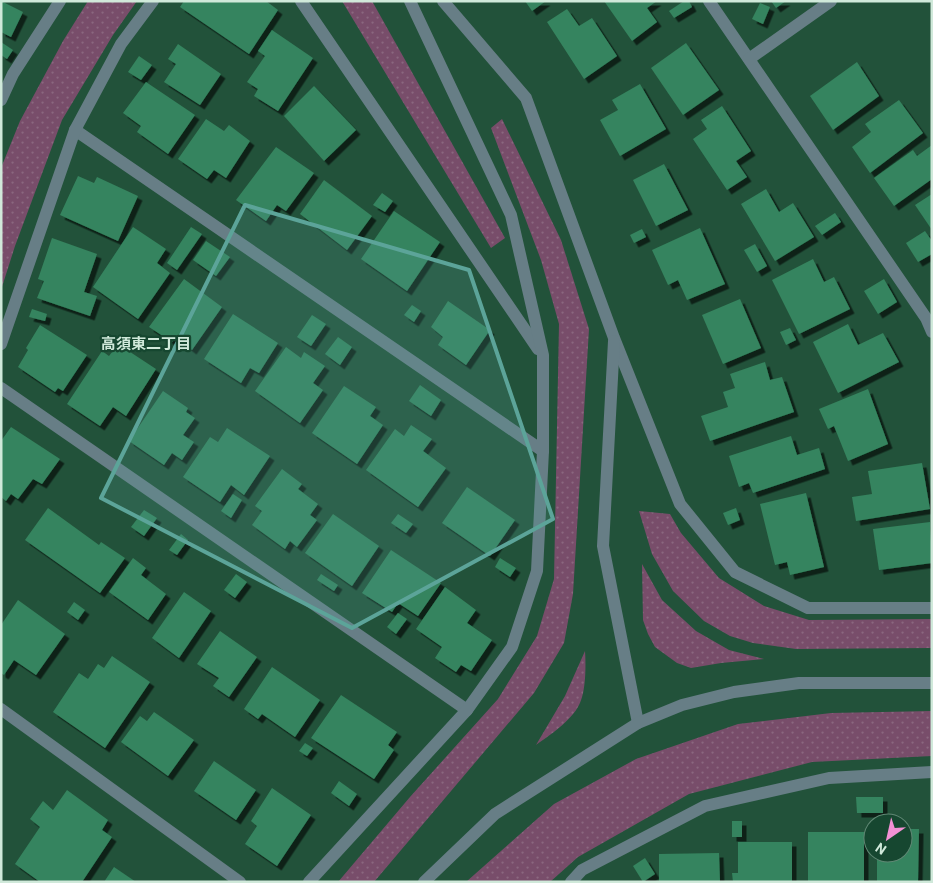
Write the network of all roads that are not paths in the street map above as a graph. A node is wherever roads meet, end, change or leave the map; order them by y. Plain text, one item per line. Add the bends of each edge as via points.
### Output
1 (60, 1) edge
2 (153, 1) edge
3 (301, 1) edge
4 (410, 1) edge
5 (443, 1) edge
6 (709, 1) edge
7 (831, 1) edge
8 (749, 59) junction
9 (1, 100) edge
10 (75, 130) junction
11 (932, 332) edge
12 (614, 338) junction
13 (1, 344) edge
14 (543, 355) junction
15 (1, 388) edge
16 (542, 451) junction
17 (932, 608) edge
18 (932, 683) edge
19 (1, 709) edge
20 (467, 710) junction
21 (638, 723) junction
22 (932, 772) edge
23 (240, 882) edge
24 (309, 882) edge
25 (424, 882) edge
26 (571, 882) edge

1 - 9 street via 13,74
2 - 10 street via 121,44
3 - 14 street
4 - 14 street via 511,215
5 - 12 street via 526,98
6 - 8 street
7 - 8 street
8 - 11 street via 926,318
10 - 13 street
10 - 16 street
12 - 17 street via 680,504 735,572 808,608
12 - 21 street via 604,546
14 - 16 street
15 - 20 street
16 - 20 street via 537,571 512,647
18 - 21 street via 799,683 734,692 682,705
19 - 23 street
20 - 24 street
21 - 25 street via 495,814
22 - 26 street via 829,778 705,806 582,870

